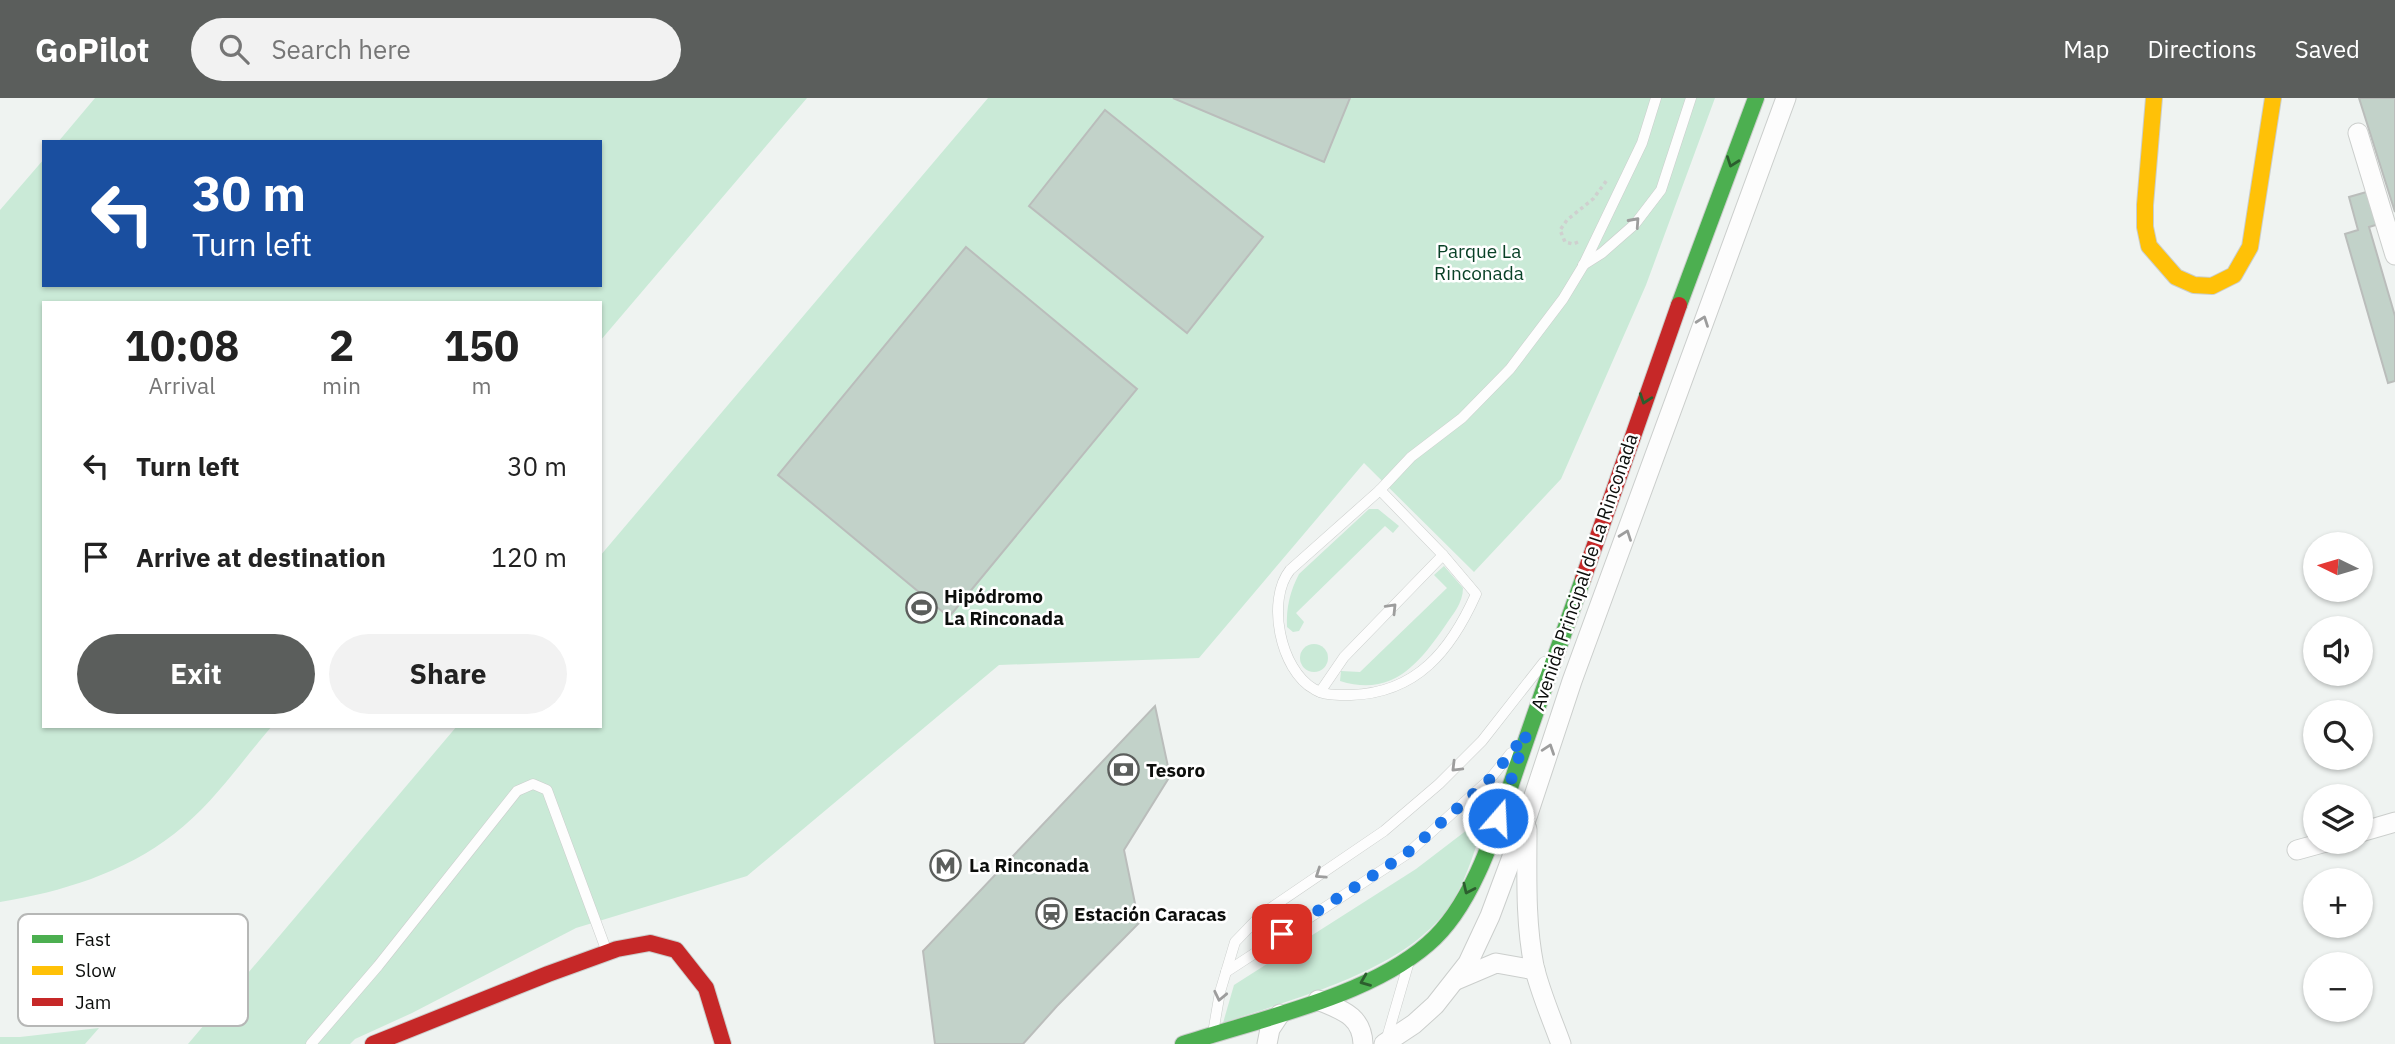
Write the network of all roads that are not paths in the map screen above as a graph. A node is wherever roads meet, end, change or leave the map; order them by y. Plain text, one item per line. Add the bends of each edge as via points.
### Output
1 (1657, 98) edge
2 (1691, 98) edge
3 (1756, 98) edge
4 (1786, 98) edge
5 (2154, 98) edge
6 (2273, 98) edge
7 (2358, 133) dead end
8 (2395, 255) edge
9 (1583, 266) junction
10 (1380, 490) junction
11 (1443, 555) junction
12 (1561, 639) junction
13 (1320, 692) junction
14 (1527, 733) junction
15 (1528, 814) junction
16 (2395, 822) edge
17 (2373, 828) edge
18 (2303, 848) edge
19 (2297, 850) dead end
20 (607, 953) junction
21 (1410, 958) junction
22 (1535, 970) junction
23 (1226, 972) junction
24 (1453, 981) junction
25 (1318, 1000) junction
26 (1280, 1014) junction
27 (1212, 1039) edge
28 (311, 1044) edge
29 (373, 1044) edge
30 (723, 1044) edge
31 (1183, 1044) edge
32 (1267, 1044) edge
33 (1363, 1044) edge
34 (1385, 1044) edge
35 (1561, 1044) edge

1 - 9 lane via 1642,143
9 -> 2 lane via 1635,224 1661,190
3 -> 12 street, Avenida Principal de La Rinconada
15 -> 4 street, Avenida Principal de La Rinconada via 1581,656
5 - 6 street via 2145,205 2149,246 2176,277 2212,286 2234,275 2250,247
7 - 8 street
9 - 10 lane via 1510,369
10 - 11 lane
10 - 13 lane via 1282,580 1277,622 1291,665
13 -> 11 lane via 1344,657
11 - 13 lane via 1476,594 1442,650 1416,676 1388,690 1356,695
12 - 14 street, Avenida Principal de La Rinconada
12 -> 23 lane via 1482,741 1439,784 1384,831 1262,914 1236,942
14 -> 21 street, Avenida Principal de La Rinconada via 1491,840 1462,902 1450,922
14 - 23 lane via 1490,779 1406,854
15 - 22 street via 1527,892
15 - 24 street, Avenida Principal de La Rinconada via 1490,916 1468,964
16 - 17 street
18 - 19 street
20 - 28 lane via 547,790 533,784 517,791
20 - 29 street
20 - 30 street via 650,943 676,950 706,988
21 -> 25 street, Avenida Principal de La Rinconada
21 - 34 lane
22 - 24 street via 1496,963
22 - 35 street
23 -> 27 lane
24 - 34 street, Avenida Principal de La Rinconada via 1435,1005
25 - 26 street, Avenida Principal de La Rinconada
25 - 33 street via 1355,1020
26 - 27 street, Avenida Principal de La Rinconada
26 - 32 street via 1269,1029
27 - 31 street, Avenida Principal de La Rinconada

